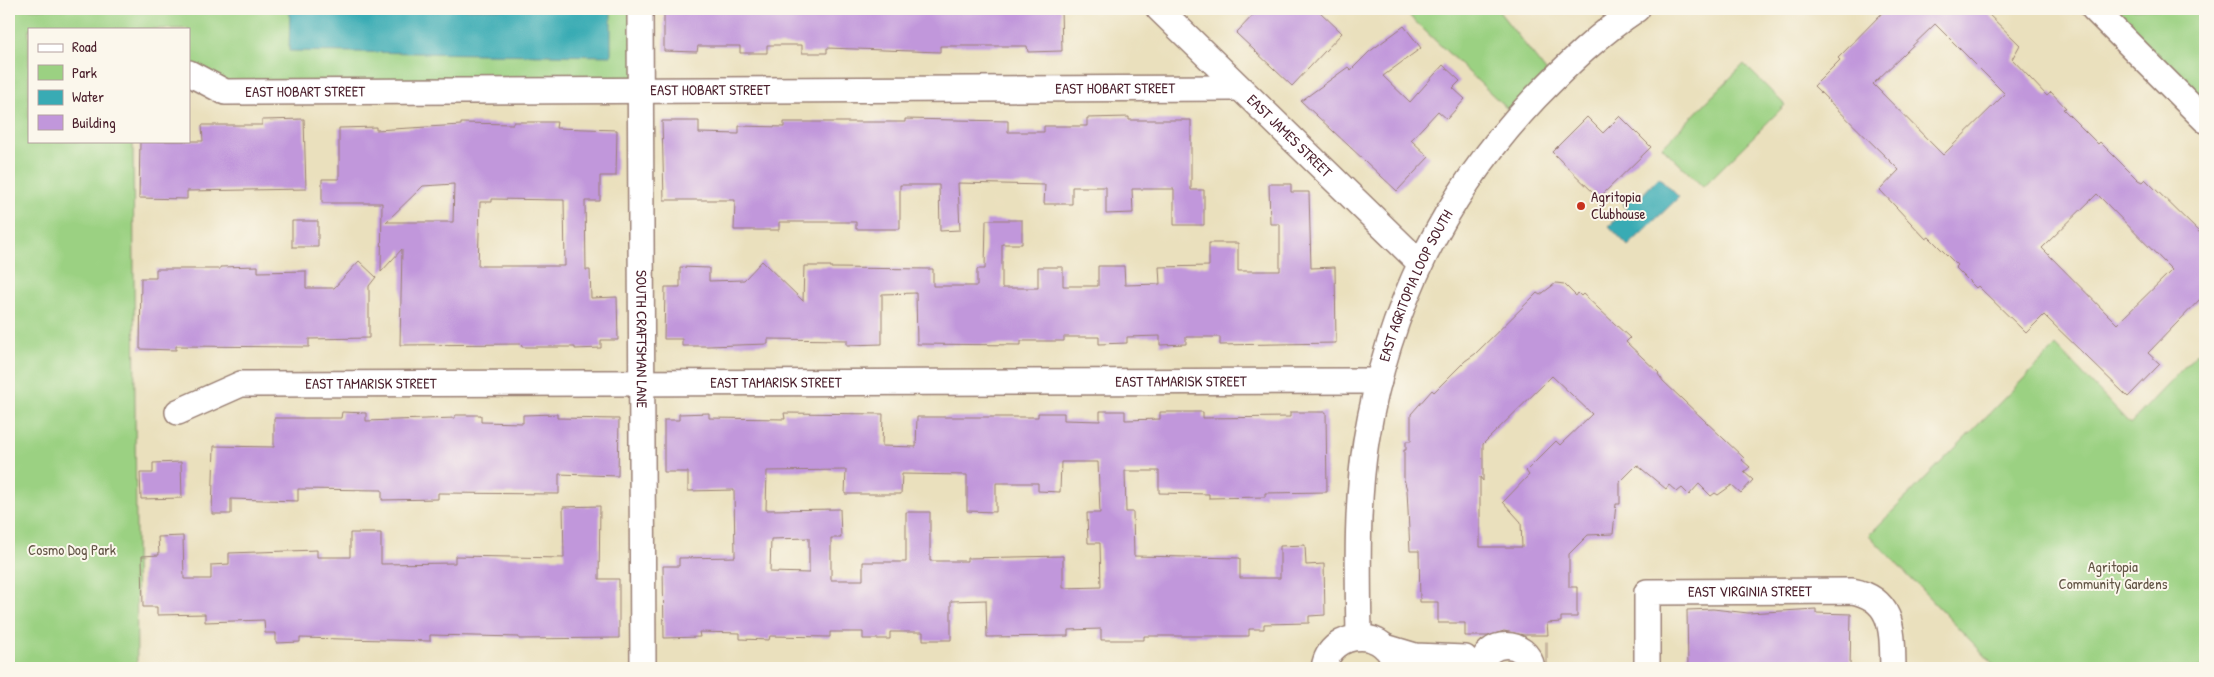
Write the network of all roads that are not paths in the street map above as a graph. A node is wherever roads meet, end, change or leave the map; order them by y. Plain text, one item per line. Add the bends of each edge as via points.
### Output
1 (640, 9) edge
2 (1159, 9) edge
3 (1637, 9) edge
4 (2094, 9) edge
5 (190, 74) edge
6 (1238, 88) junction
7 (641, 90) junction
8 (2205, 120) edge
9 (1420, 263) junction
10 (1379, 381) junction
11 (642, 382) junction
12 (178, 412) dead end
13 (1359, 637) junction
14 (1390, 658) edge
15 (1534, 659) tunnel mouth
16 (1466, 661) edge
17 (643, 668) edge
18 (1324, 668) edge
19 (1648, 668) edge
20 (1893, 668) edge

1 - 7 street, SOUTH CRAFTSMAN LANE
2 - 6 street, EAST JAMES STREET
3 - 9 street, EAST AGRITOPIA LOOP SOUTH via 1579,52 1500,137 1461,190
4 - 8 street
5 - 7 street, EAST HOBART STREET via 225,92
6 - 7 street, EAST HOBART STREET
6 - 9 street, EAST JAMES STREET
7 - 11 street, SOUTH CRAFTSMAN LANE
9 - 10 street, EAST AGRITOPIA LOOP SOUTH
10 - 11 street, EAST TAMARISK STREET
10 - 13 street, EAST AGRITOPIA LOOP SOUTH via 1366,441 1358,528
11 - 12 street, EAST TAMARISK STREET via 241,384
11 - 17 street, SOUTH CRAFTSMAN LANE
13 - 14 street via 1368,638
13 - 18 street via 1338,644 1330,652
14 - 16 street via 1415,656
15 - 16 street via 1521,649 1505,645
19 - 20 street, EAST VIRGINIA STREET via 1647,592 1852,590 1867,593 1888,614 1892,628

